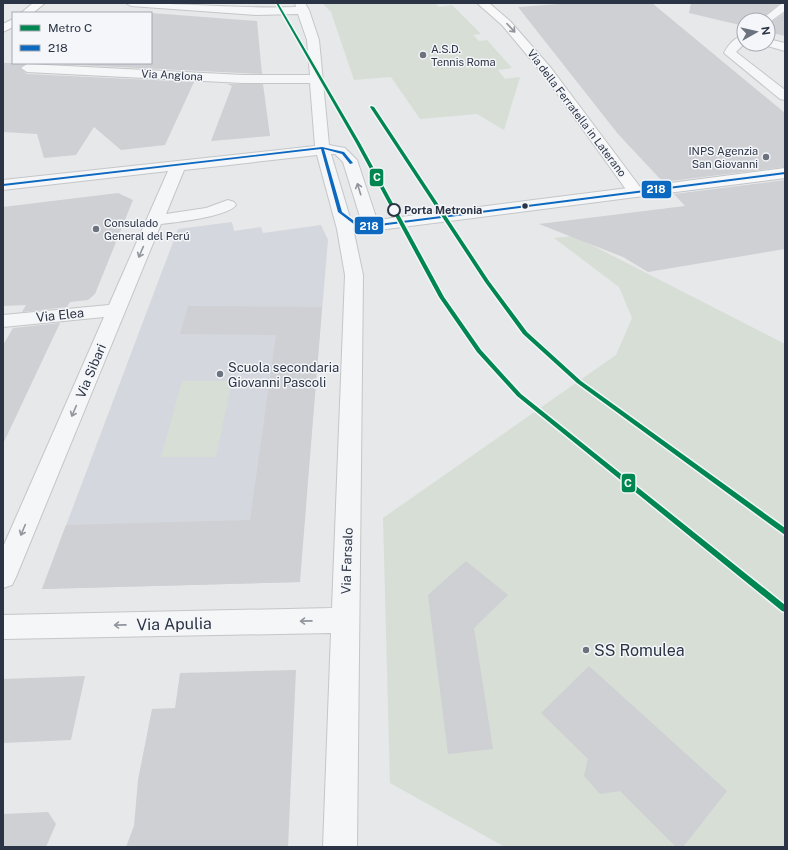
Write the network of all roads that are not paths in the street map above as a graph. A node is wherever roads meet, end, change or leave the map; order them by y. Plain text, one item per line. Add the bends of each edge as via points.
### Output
1 (40, 3) edge
2 (131, 3) edge
3 (482, 3) edge
4 (302, 6) edge
5 (785, 6) edge
6 (27, 12) edge
7 (776, 13) edge
8 (12, 23) edge
9 (3, 29) edge
10 (736, 44) edge
11 (27, 68) dead end
12 (317, 79) junction
13 (785, 96) edge
14 (322, 148) junction
15 (178, 165) junction
16 (785, 173) edge
17 (3, 185) edge
18 (636, 192) junction
19 (228, 204) dead end
20 (340, 212) junction
21 (156, 220) junction
22 (367, 238) junction
23 (354, 274) junction
24 (116, 310) junction
25 (3, 321) edge
26 (3, 577) edge
27 (345, 620) junction
28 (3, 627) edge
29 (340, 847) edge

1 - 6 main road
2 - 4 street via 250,12
3 -> 18 main road, Via della Ferratella in Laterano via 506,23 547,71
4 - 12 street, Via Farsalo via 313,40
5 - 7 street
8 - 9 main road
10 - 13 street via 730,53
11 - 12 street, Via Anglona via 259,80
12 - 14 street, Via Farsalo
14 - 15 street
14 - 20 street, Via Farsalo
22 -> 14 street via 350,160 340,151
15 - 17 street
15 - 21 street, Via Sibari
16 - 18 main road
18 - 22 street
19 - 21 street via 209,212
20 - 22 street via 356,224
20 - 23 street, Via Farsalo
21 -> 24 street, Via Sibari
22 - 23 street, Via Farsalo
23 - 27 street, Via Farsalo
24 - 25 street, Via Elea
24 -> 26 street, Via Sibari
27 -> 28 street, Via Apulia
27 - 29 street, Via Farsalo

